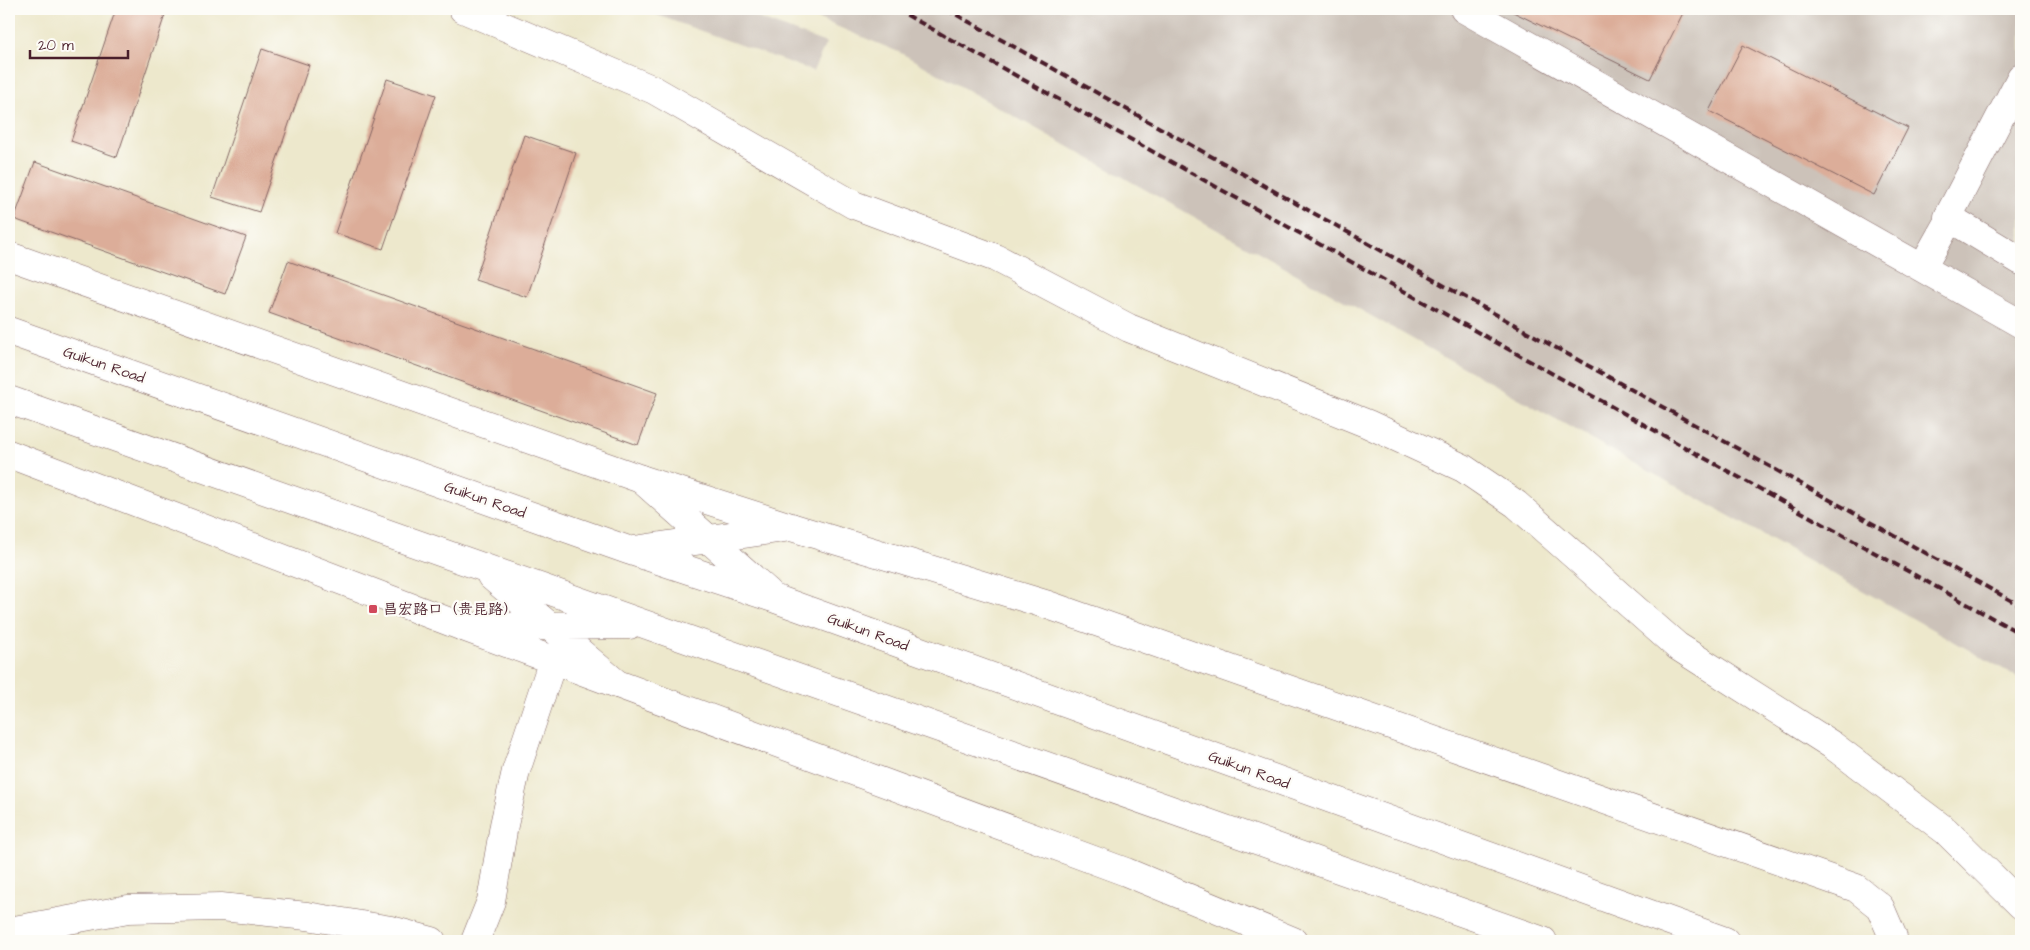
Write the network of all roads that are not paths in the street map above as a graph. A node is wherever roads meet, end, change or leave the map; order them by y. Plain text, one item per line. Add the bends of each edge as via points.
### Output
1 (463, 9) edge
2 (1464, 9) edge
3 (2021, 77) edge
4 (1950, 218) junction
5 (9, 256) edge
6 (2021, 260) edge
7 (1922, 268) junction
8 (2021, 324) edge
9 (9, 331) edge
10 (9, 400) edge
11 (9, 454) edge
12 (641, 479) junction
13 (791, 527) junction
14 (709, 540) junction
15 (628, 550) junction
16 (478, 565) junction
17 (776, 599) junction
18 (648, 625) junction
19 (550, 626) junction
20 (463, 627) junction
21 (552, 660) junction
22 (617, 684) junction
23 (2021, 905) edge
24 (9, 931) edge
25 (432, 941) edge
26 (475, 941) edge
27 (1293, 941) edge
28 (1542, 941) edge
29 (1725, 941) edge
30 (1892, 941) edge

1 - 23 main road via 654,90 854,205 996,258 1129,328 1368,424 1463,468 1516,504 1677,646 1832,746 1946,831
2 - 7 main road
3 - 4 main road
4 - 6 main road
4 - 7 main road
5 - 12 main road
7 - 8 main road
9 - 15 main road, Guikun Road
10 - 16 main road
11 - 20 main road
12 - 13 main road
12 - 14 main road
13 - 14 main road
13 - 30 main road via 1048,605 1856,888 1880,907
14 - 15 main road
14 - 17 main road
15 - 17 main road, Guikun Road
16 - 18 main road
16 - 19 main road
17 - 29 main road, Guikun Road
18 - 19 main road
18 - 28 main road
19 - 20 main road
19 - 22 main road
20 - 21 main road
21 - 22 main road
21 - 26 main road via 516,771 491,901
22 - 27 main road via 1126,872
24 - 25 main road via 128,908 221,907 307,916 391,930

